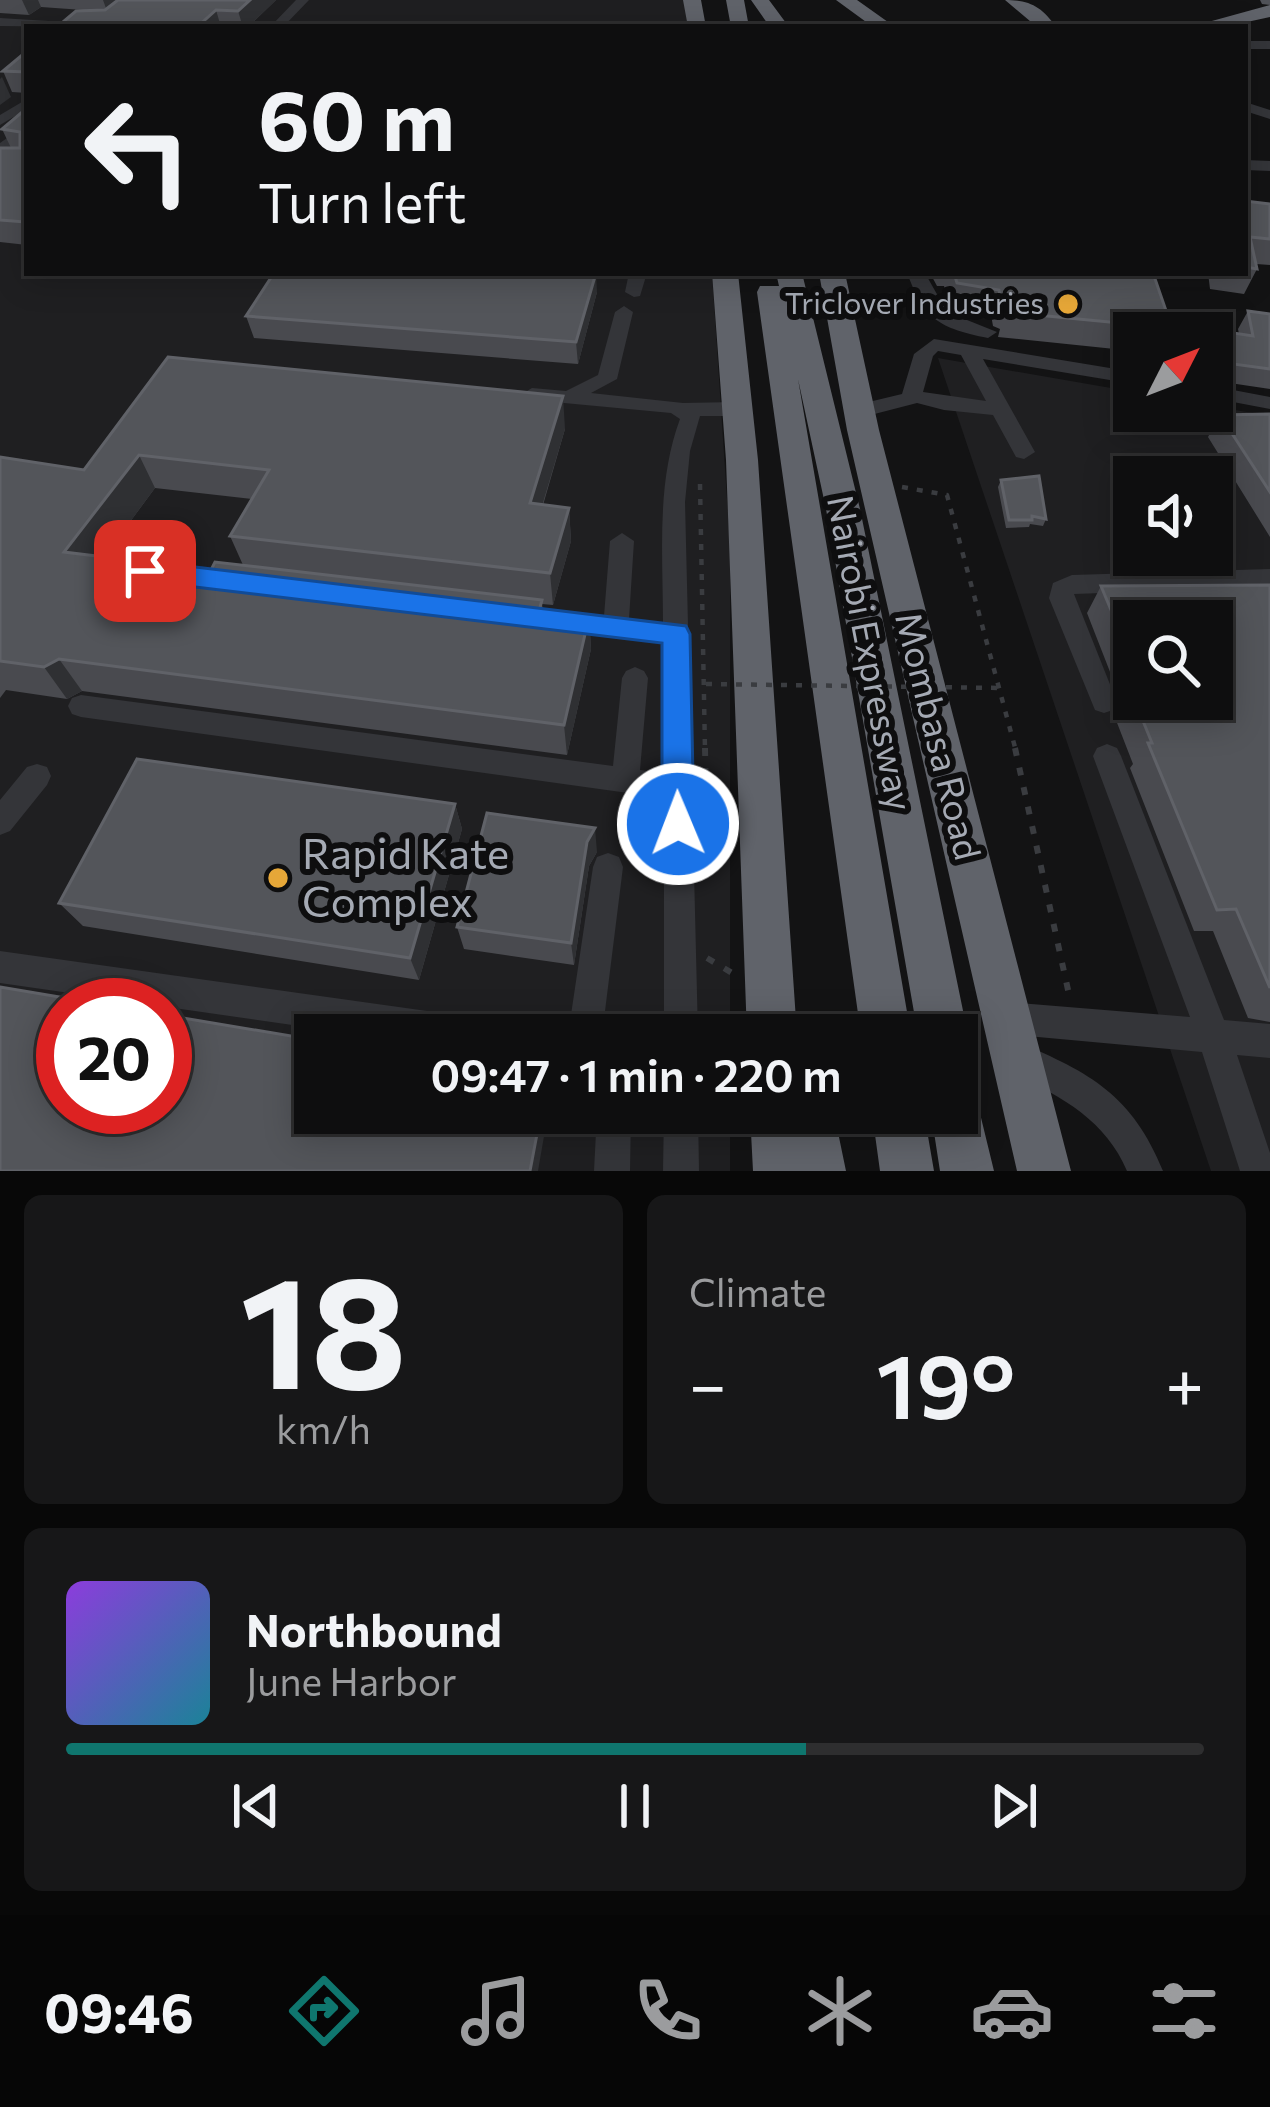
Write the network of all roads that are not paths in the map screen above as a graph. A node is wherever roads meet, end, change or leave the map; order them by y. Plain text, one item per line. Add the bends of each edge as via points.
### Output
1 (303, 0) edge
2 (845, 0) edge
3 (1014, 0) edge
4 (1269, 6) edge
5 (0, 22) edge
6 (32, 24) edge
7 (279, 24) edge
8 (881, 24) edge
9 (1045, 24) edge
10 (1205, 24) edge
11 (24, 132) edge
12 (4, 157) edge
13 (724, 276) edge
14 (767, 276) edge
15 (790, 276) edge
16 (917, 276) edge
17 (840, 283) edge
18 (632, 292) edge
19 (988, 332) dead end
20 (967, 348) junction
21 (1113, 374) edge
22 (498, 391) edge
23 (912, 395) junction
24 (1233, 396) edge
25 (569, 397) junction
26 (1270, 403) edge
27 (684, 409) junction
28 (737, 409) junction
29 (1000, 409) junction
30 (859, 411) junction
31 (1024, 452) dead end
32 (622, 541) dead end
33 (1270, 578) edge
34 (522, 616) edge
35 (616, 627) junction
36 (676, 634) junction
37 (635, 678) dead end
38 (1104, 702) dead end
39 (81, 706) dead end
40 (1107, 756) dead end
41 (37, 776) dead end
42 (625, 780) junction
43 (677, 787) junction
44 (0, 822) edge
45 (608, 867) dead end
46 (765, 878) junction
47 (0, 967) edge
48 (771, 1012) edge
49 (330, 1014) edge
50 (589, 1014) edge
51 (681, 1014) edge
52 (790, 1014) edge
53 (883, 1014) edge
54 (939, 1014) edge
55 (1214, 1036) junction
56 (1011, 1038) junction
57 (1270, 1041) edge
58 (613, 1134) edge
59 (681, 1134) edge
60 (777, 1134) edge
61 (812, 1134) edge
62 (901, 1134) edge
63 (961, 1134) edge
64 (612, 1171) edge
65 (681, 1171) edge
66 (780, 1171) edge
67 (819, 1171) edge
68 (907, 1171) edge
69 (967, 1171) edge
70 (1044, 1171) edge
71 (1145, 1171) edge
72 (1258, 1171) edge

1 - 7 lane
2 - 8 highway
3 - 9 highway
4 - 10 highway
5 - 6 lane
11 - 12 lane
13 - 28 highway
14 - 53 highway, Nairobi Expressway
15 - 54 highway, Nairobi Expressway via 843,509
16 - 19 lane via 934,314
17 - 30 highway, Mombasa Road
18 - 25 lane via 607,380
20 - 21 lane
20 - 23 lane via 928,347
20 - 29 lane
22 - 25 lane
23 - 29 lane
23 - 30 lane
24 - 26 lane
25 - 27 lane
27 - 28 lane
27 - 36 lane via 691,417 674,502
28 - 46 highway
29 - 31 lane
30 - 56 highway, Mombasa Road
32 - 35 lane
33 - 38 lane via 1062,589
34 - 35 lane
35 - 36 lane
36 - 43 lane
37 - 42 lane
39 - 42 lane
40 - 55 lane
41 - 44 lane
42 - 43 lane
43 - 51 lane
45 - 50 lane
46 - 48 highway
46 - 52 highway
47 - 49 lane
55 - 56 lane via 1075,1022
55 - 57 lane
55 - 72 lane
56 - 70 highway, Mombasa Road
56 - 71 lane via 1105,1106 1137,1146
58 - 64 lane
59 - 65 lane
60 - 66 highway
61 - 67 highway
62 - 68 highway
63 - 69 highway

